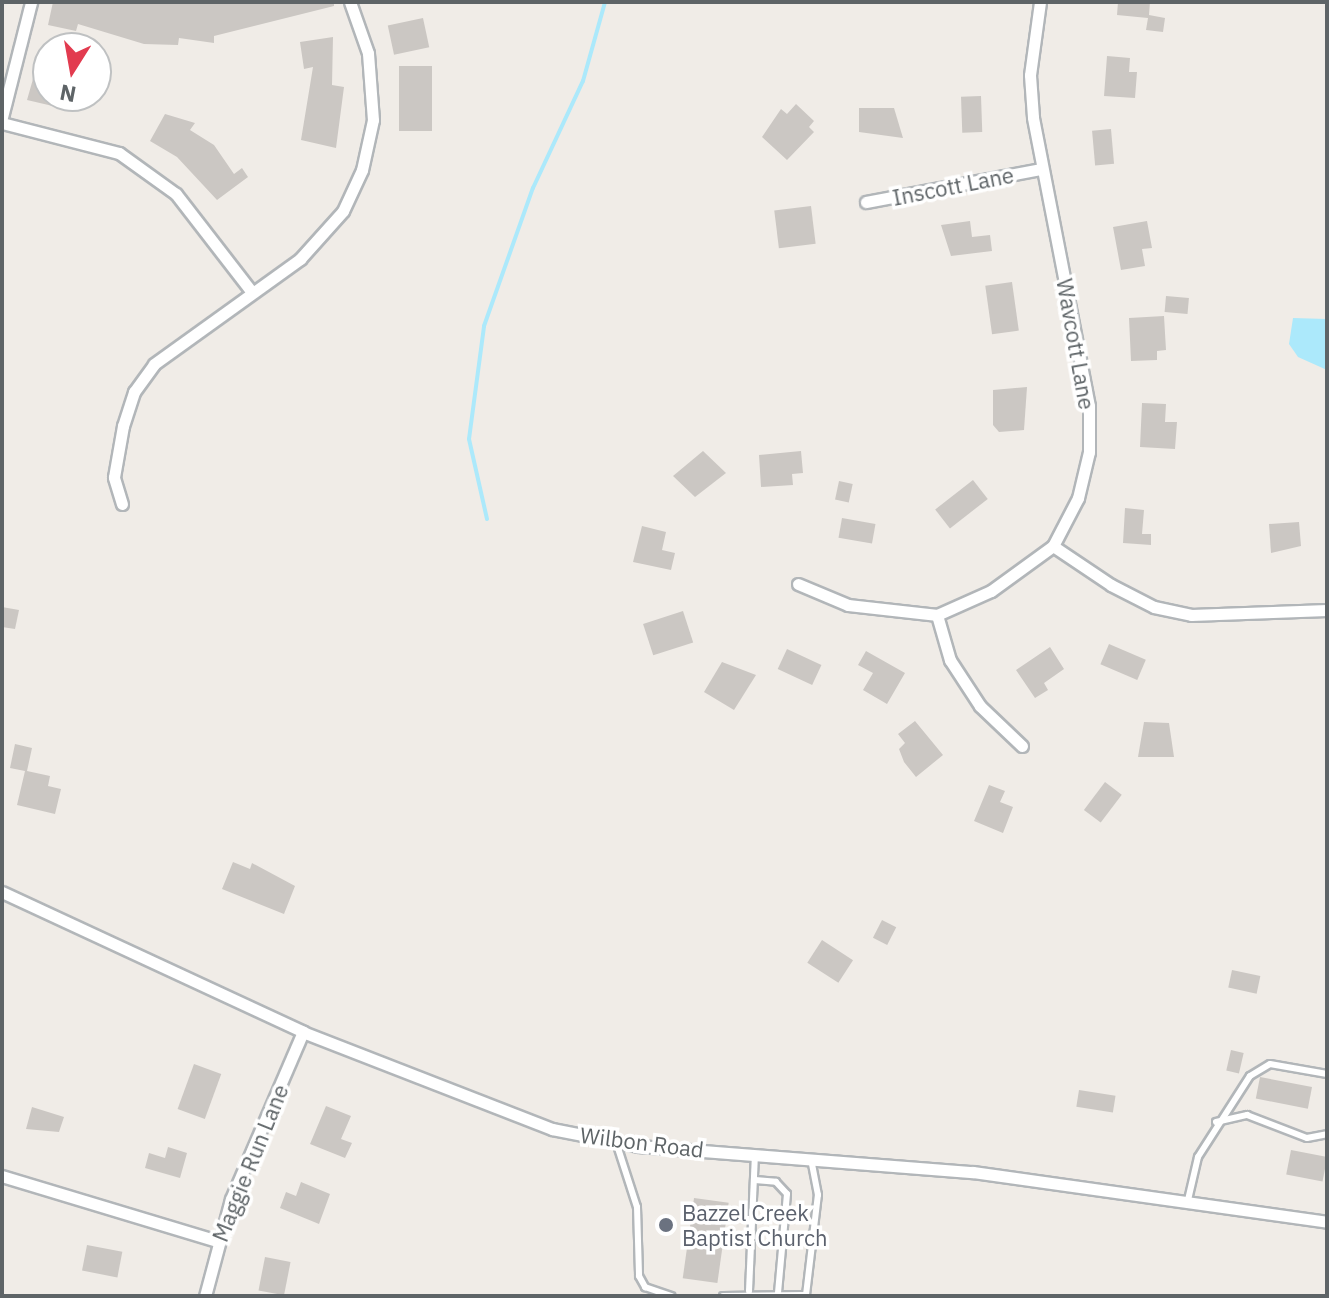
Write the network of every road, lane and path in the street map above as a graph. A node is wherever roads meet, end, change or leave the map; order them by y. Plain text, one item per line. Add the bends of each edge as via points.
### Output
1 (31, 2) edge
2 (350, 2) edge
3 (1040, 2) edge
4 (2, 120) edge
5 (1040, 169) junction
6 (866, 202) dead end
7 (251, 291) junction
8 (122, 504) dead end
9 (1053, 546) junction
10 (798, 584) dead end
11 (1327, 610) edge
12 (937, 615) junction
13 (1022, 746) dead end
14 (2, 892) edge
15 (303, 1032) junction
16 (1327, 1074) edge
17 (1216, 1122) junction
18 (1327, 1134) edge
19 (616, 1142) junction
20 (754, 1152) junction
21 (811, 1156) junction
22 (2, 1176) edge
23 (755, 1180) junction
24 (1188, 1200) junction
25 (1327, 1222) edge
26 (217, 1241) junction
27 (749, 1291) junction
28 (778, 1293) junction
29 (806, 1295) edge
30 (205, 1296) edge
31 (671, 1296) edge
32 (723, 1296) edge

1 - 4 street
2 - 7 street via 373,80 362,170 343,211 300,259
3 - 5 street, Wavcott Lane via 1030,75
4 - 7 street via 119,153 176,194
5 - 6 street, Inscott Lane
5 - 9 street, Wavcott Lane via 1089,406 1089,452 1078,498
7 - 8 street via 154,364 134,392 114,477
9 - 11 street via 1111,585 1191,615
9 - 12 street, Wavcott Lane via 991,591
10 - 12 street via 848,605
12 - 13 street via 950,660 980,706
14 - 15 street, Wilbon Road
15 - 19 street, Wilbon Road via 516,1118
15 - 26 street, Maggie Run Lane
16 - 17 lane via 1270,1064 1250,1076
17 - 18 lane via 1247,1115 1307,1138
17 - 24 lane via 1198,1157
19 - 20 street, Wilbon Road
19 - 31 lane via 637,1207 639,1276 645,1287
20 - 21 street, Wilbon Road
20 - 23 lane
21 - 24 street, Wilbon Road
21 - 29 lane via 818,1195
22 - 26 street
23 - 27 lane
23 - 28 lane via 776,1182 787,1194
24 - 25 street, Wilbon Road
26 - 30 street, Maggie Run Lane
27 - 28 lane
27 - 32 lane
28 - 29 lane

